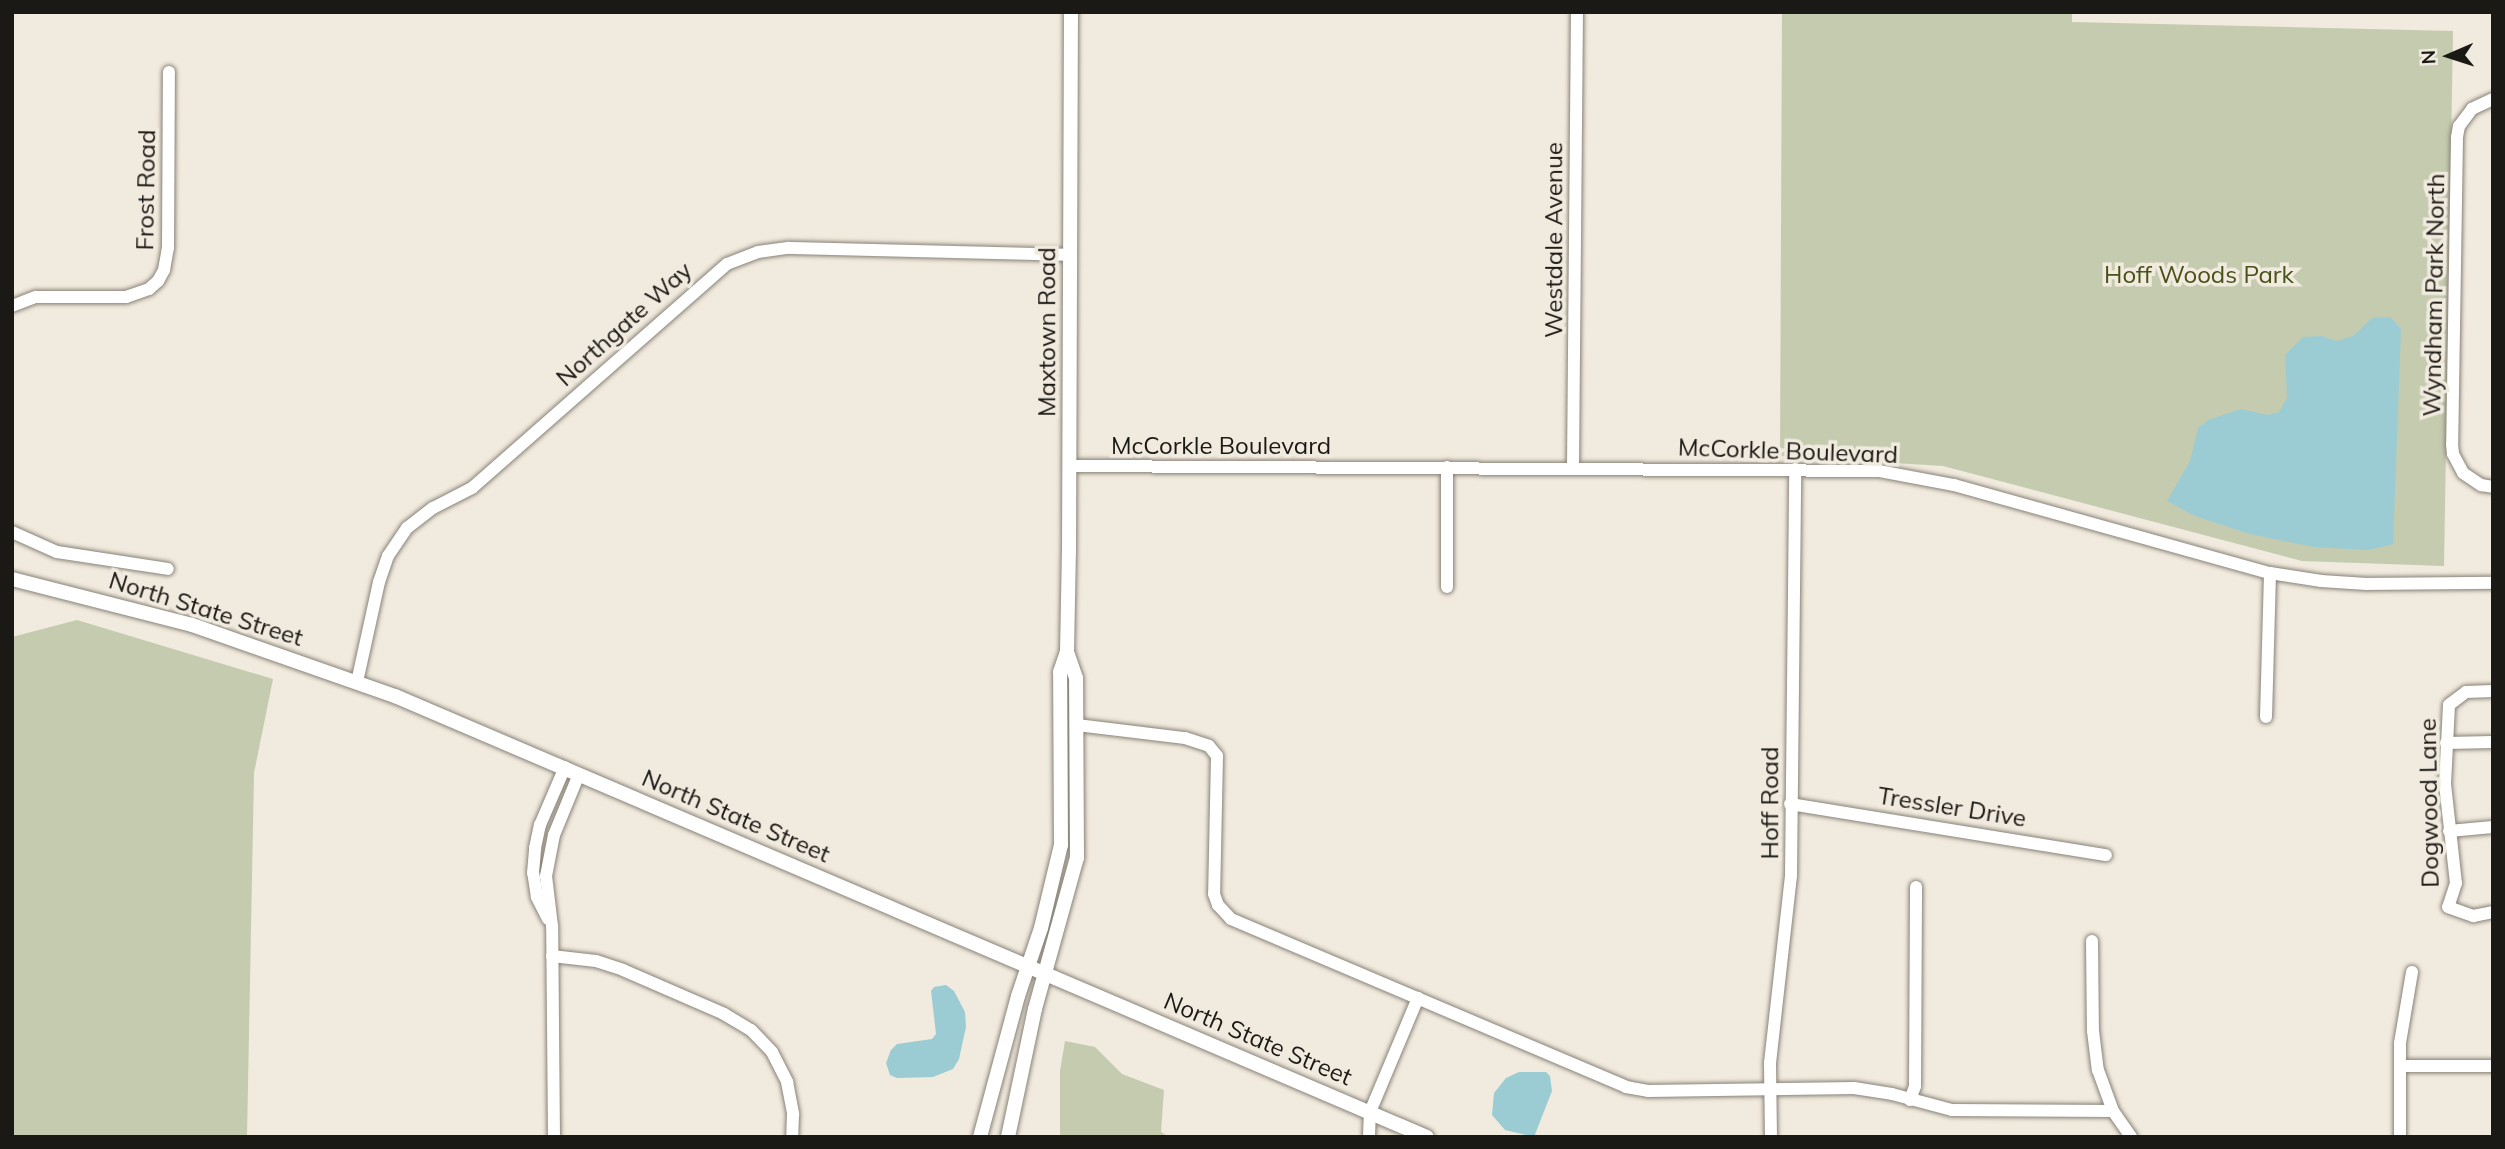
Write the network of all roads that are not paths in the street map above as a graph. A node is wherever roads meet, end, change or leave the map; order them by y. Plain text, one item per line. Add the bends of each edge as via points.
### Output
1 (1071, 12) edge
2 (1577, 12) edge
3 (169, 72) dead end
4 (2493, 99) edge
5 (1070, 255) junction
6 (12, 306) edge
7 (1069, 466) junction
8 (1447, 467) junction
9 (1573, 467) junction
10 (1795, 469) junction
11 (2493, 487) edge
12 (12, 532) edge
13 (168, 569) dead end
14 (2270, 573) junction
15 (12, 579) edge
16 (2493, 583) edge
17 (1447, 587) dead end
18 (1066, 652) junction
19 (357, 682) junction
20 (2493, 691) edge
21 (2266, 717) dead end
22 (1061, 718) junction
23 (1077, 725) junction
24 (2493, 742) edge
25 (2446, 743) junction
26 (565, 767) junction
27 (579, 774) junction
28 (1079, 796) junction
29 (1790, 804) junction
30 (2493, 827) edge
31 (2449, 831) junction
32 (2106, 855) dead end
33 (1916, 887) dead end
34 (2493, 912) edge
35 (552, 926) junction
36 (2092, 941) dead end
37 (552, 956) junction
38 (1028, 965) junction
39 (1045, 972) junction
40 (2412, 972) dead end
41 (1418, 998) junction
42 (2400, 1066) junction
43 (2493, 1066) edge
44 (1770, 1090) junction
45 (1910, 1100) junction
46 (2113, 1111) junction
47 (1370, 1112) junction
48 (554, 1137) edge
49 (792, 1137) edge
50 (980, 1137) edge
51 (1008, 1137) edge
52 (1369, 1137) edge
53 (1427, 1137) edge
54 (1771, 1137) edge
55 (2131, 1137) edge
56 (2400, 1137) edge

1 - 5 main road, Maxtown Road
2 - 9 street, Westdale Avenue
3 - 6 street, Frost Road via 168,248 158,281 126,297 37,297
4 - 11 street, Wyndham Park North via 2472,109 2457,137 2452,444 2463,473
5 - 7 main road, Maxtown Road
5 - 19 street, Northgate Way via 781,249 758,251 727,264 472,488 407,528 382,573
7 - 8 street, McCorkle Boulevard
7 - 18 main road, Maxtown Road
8 - 9 street, McCorkle Boulevard
8 - 17 street
9 - 10 street, McCorkle Boulevard
10 - 14 street, McCorkle Boulevard via 1880,471 1916,477
10 - 29 street, Hoff Road
12 - 13 street via 57,552
14 - 16 street, McCorkle Boulevard via 2367,584
14 - 21 street
15 - 19 main road, North State Street via 192,625
18 - 22 main road, Maxtown Road via 1060,672
18 - 23 main road, Maxtown Road via 1076,678
19 - 26 main road, North State Street
20 - 25 street, Dogwood Lane via 2466,692 2452,700 2446,715
22 - 28 main road via 1067,727 1072,789
22 - 38 main road, Maxtown Road via 1061,845
23 - 28 main road, Maxtown Road
23 - 41 street via 1185,738 1209,746 1217,756 1217,905 1231,919
24 - 25 street
25 - 31 street, Dogwood Lane
26 - 27 main road, North State Street
26 - 35 street via 535,848 537,897
27 - 35 street via 548,860
27 - 38 main road, North State Street
28 - 39 main road, Maxtown Road via 1077,858
29 - 32 street, Tressler Drive
29 - 44 street, Hoff Road via 1789,914
30 - 31 street
31 - 34 street, Dogwood Lane via 2456,883 2448,907 2473,916
33 - 45 street via 1916,1086
35 - 37 street
36 - 46 street via 2094,1049
37 - 48 street
37 - 49 street via 596,961 622,970 751,1030 782,1066 791,1096
38 - 39 main road, North State Street
38 - 50 main road, Maxtown Road
39 - 47 main road, North State Street
39 - 51 main road, Maxtown Road
40 - 42 street
41 - 44 street via 1626,1087 1648,1091
41 - 47 street
42 - 43 street
42 - 56 street
44 - 45 street via 1854,1088
44 - 54 street, Hoff Road
45 - 46 street via 1952,1110
46 - 55 street
47 - 52 street
47 - 53 main road, North State Street

